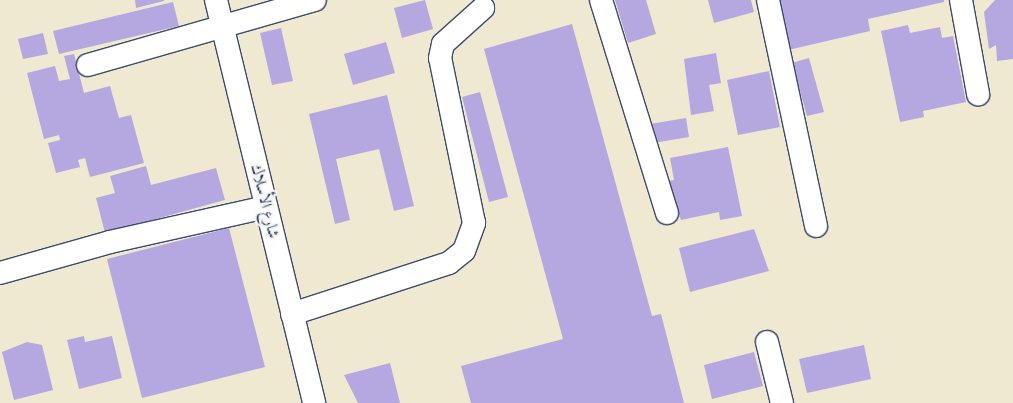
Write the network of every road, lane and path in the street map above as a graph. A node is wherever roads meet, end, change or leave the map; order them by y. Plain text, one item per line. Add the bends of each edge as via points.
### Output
1 (216, 0) edge
2 (315, 0) edge
3 (601, 0) edge
4 (768, 0) edge
5 (961, 0) edge
6 (483, 8) dead end
7 (222, 25) junction
8 (88, 65) dead end
9 (978, 94) dead end
10 (266, 207) junction
11 (667, 213) dead end
12 (816, 226) dead end
13 (0, 274) edge
14 (292, 314) junction
15 (767, 342) dead end
16 (314, 403) edge
17 (782, 403) edge

1 - 7 street, شارع الأسلاك
2 - 7 street
3 - 11 street
4 - 12 street
5 - 9 street
6 - 14 street via 443,44 440,58 474,223 464,251 449,263
7 - 8 street
7 - 10 street, شارع الأسلاك
10 - 13 street via 110,242
10 - 14 street, شارع الأسلاك
14 - 16 street, شارع الأسلاك
15 - 17 street

